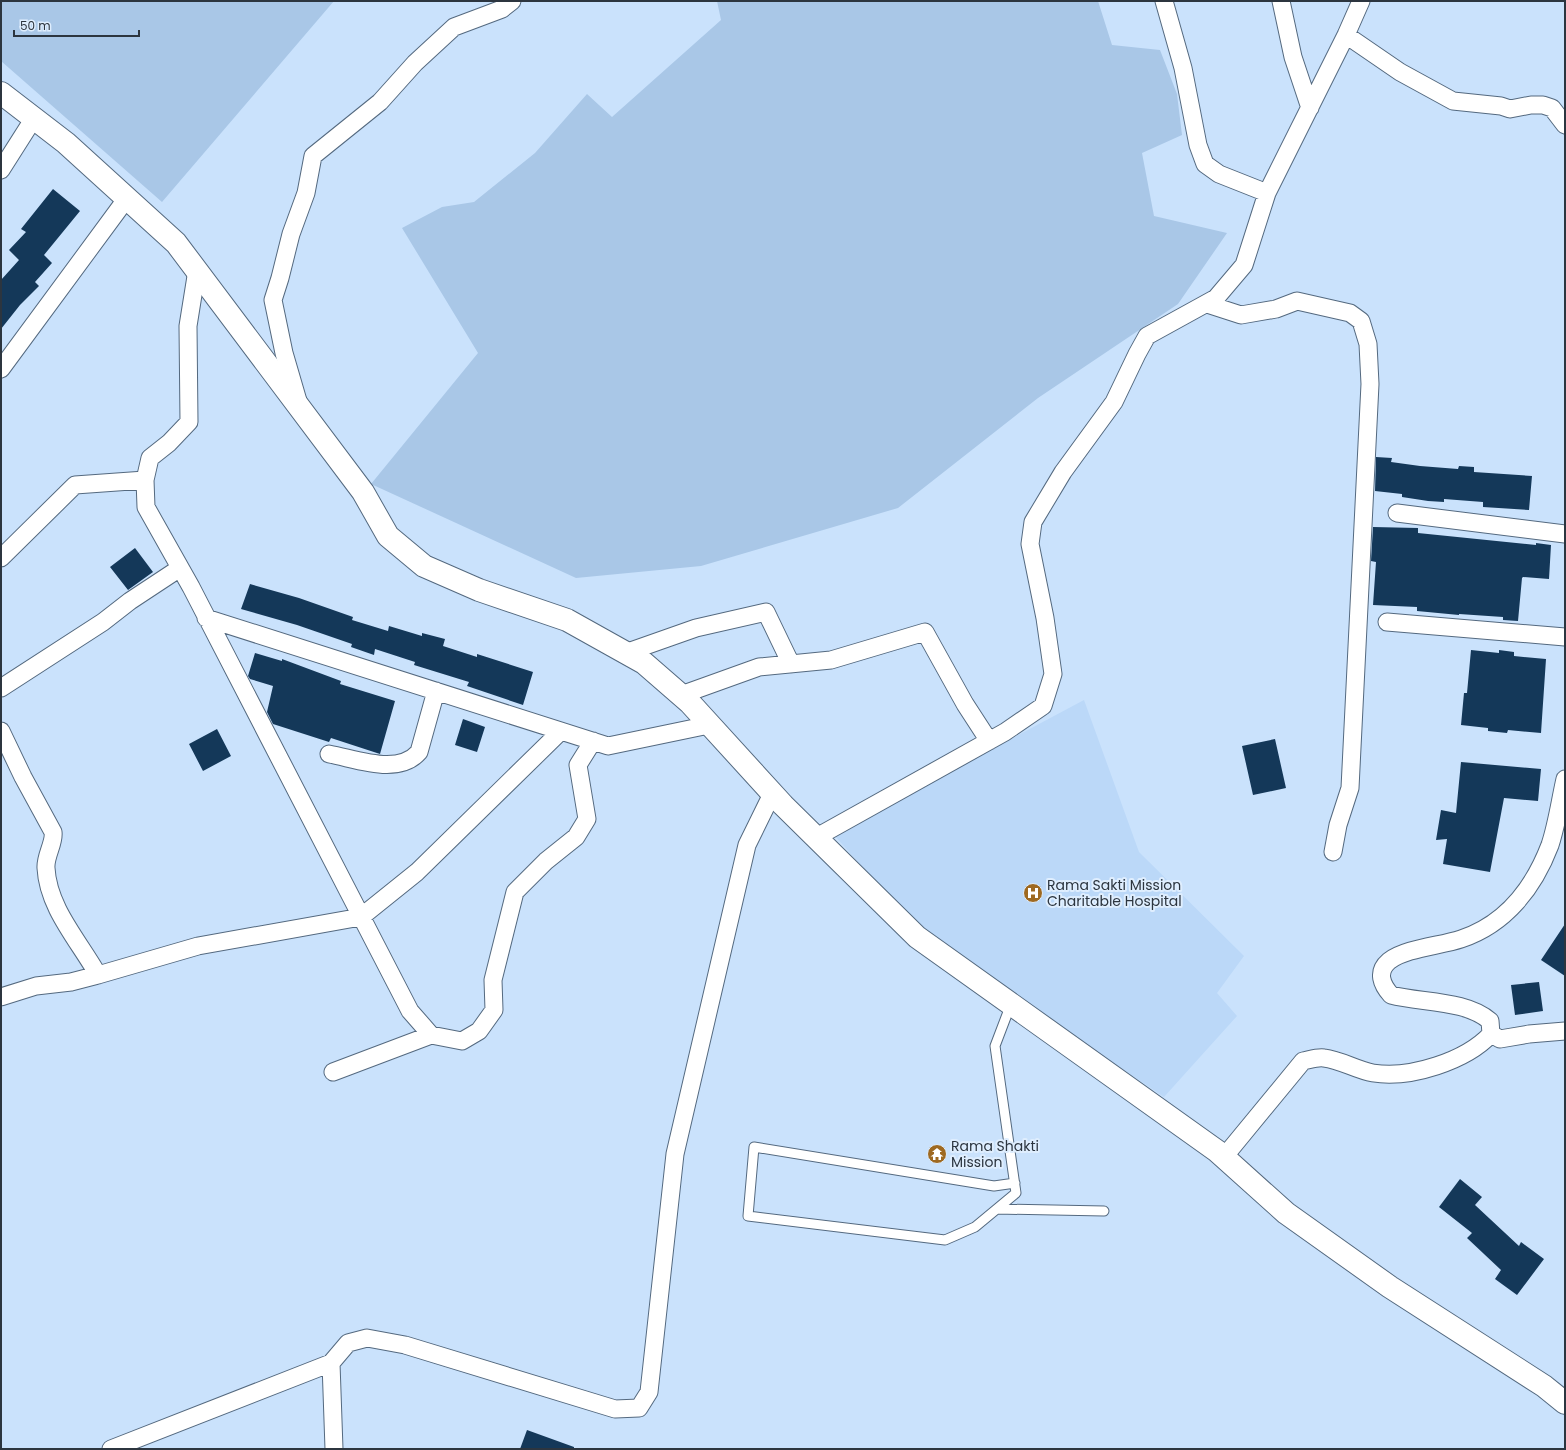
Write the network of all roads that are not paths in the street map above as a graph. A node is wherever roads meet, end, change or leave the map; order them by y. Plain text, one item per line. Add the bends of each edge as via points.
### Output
1 (512, 1) edge
2 (1164, 1) edge
3 (1281, 1) edge
4 (1361, 1) edge
5 (1346, 34) junction
6 (1, 93) edge
7 (1310, 108) junction
8 (34, 118) junction
9 (1565, 125) edge
10 (1, 170) edge
11 (1267, 193) junction
12 (126, 198) junction
13 (197, 270) junction
14 (1207, 304) junction
15 (1, 369) edge
16 (301, 410) junction
17 (145, 480) junction
18 (1396, 513) dead end
19 (1565, 534) edge
20 (1, 558) edge
21 (180, 568) junction
22 (206, 618) junction
23 (1387, 622) dead end
24 (1565, 637) edge
25 (625, 652) junction
26 (791, 664) junction
27 (1, 688) edge
28 (436, 691) junction
29 (681, 695) junction
30 (709, 725) junction
31 (1, 730) edge
32 (561, 731) junction
33 (593, 741) junction
34 (989, 741) junction
35 (329, 754) dead end
36 (1565, 779) edge
37 (772, 794) junction
38 (816, 838) junction
39 (1333, 852) dead end
40 (361, 917) junction
41 (98, 975) junction
42 (1, 997) edge
43 (1011, 1004) junction
44 (1565, 1031) edge
45 (1491, 1034) junction
46 (431, 1035) junction
47 (333, 1072) dead end
48 (1224, 1157) junction
49 (1015, 1183) junction
50 (997, 1209) junction
51 (1104, 1211) dead end
52 (331, 1363) junction
53 (1565, 1403) edge
54 (111, 1449) edge
55 (334, 1449) edge

1 - 16 street via 502,9 454,27 415,63 380,102 313,156 306,193 290,234 273,300 284,353
2 - 11 street via 1183,68 1198,145 1205,164 1219,174
3 - 7 street via 1292,57
4 - 5 street
5 - 7 street
5 - 9 street via 1400,72 1453,101 1510,109 1543,105 1552,108
6 - 8 street
7 - 11 street
8 - 10 street
8 - 12 street via 66,143
11 - 14 street via 1244,265 1216,298
12 - 13 street via 176,243
12 - 15 street
13 - 16 street
13 - 17 street via 188,326 189,422 150,458
14 - 34 street via 1147,336 1114,402 1063,472 1033,522 1030,544 1053,674 1043,706
14 - 39 street via 1241,315 1276,309 1297,301 1323,306 1350,313 1361,321 1368,344 1370,384 1350,788 1338,825
16 - 25 street via 363,492 388,536 424,566 479,590 567,620
17 - 20 street via 75,485
17 - 21 street via 146,507
18 - 19 street
21 - 22 street
21 - 27 street
22 - 28 street
22 - 40 street
23 - 24 street
25 - 26 street via 696,628 766,612
25 - 29 street via 644,663
26 - 29 street via 759,667
26 - 34 street via 831,660 925,632
28 - 32 street
28 - 35 street via 419,752 414,758 391,766
29 - 30 street
30 - 33 street via 608,746
30 - 37 street
31 - 41 street via 53,832 45,866 50,892 65,922
32 - 33 street
32 - 40 street via 417,872
33 - 46 street via 578,765 587,819 576,837 546,860 515,892 492,980 494,1010 479,1031 462,1041
34 - 38 street
36 - 45 street via 1550,844 1526,890 1512,909 1482,932 1398,955 1383,968 1382,983 1391,995 1452,1005 1480,1014 1490,1021
37 - 38 street
37 - 52 street via 748,845 675,1154 649,1392 639,1408 615,1409 405,1345 367,1338 348,1343
38 - 43 street via 917,937
40 - 41 street via 198,946
40 - 46 street via 410,1011
41 - 42 street via 71,982 36,986
43 - 48 street
43 - 49 lane via 995,1046
44 - 45 street via 1500,1039
45 - 48 street via 1463,1055 1410,1073 1373,1073 1323,1058 1303,1061
46 - 47 street
48 - 53 street via 1286,1213 1390,1287 1544,1386
49 - 50 lane via 1016,1192
49 - 50 lane via 994,1186 754,1147 748,1216 945,1240 975,1227
50 - 51 lane
52 - 54 street
52 - 55 street

